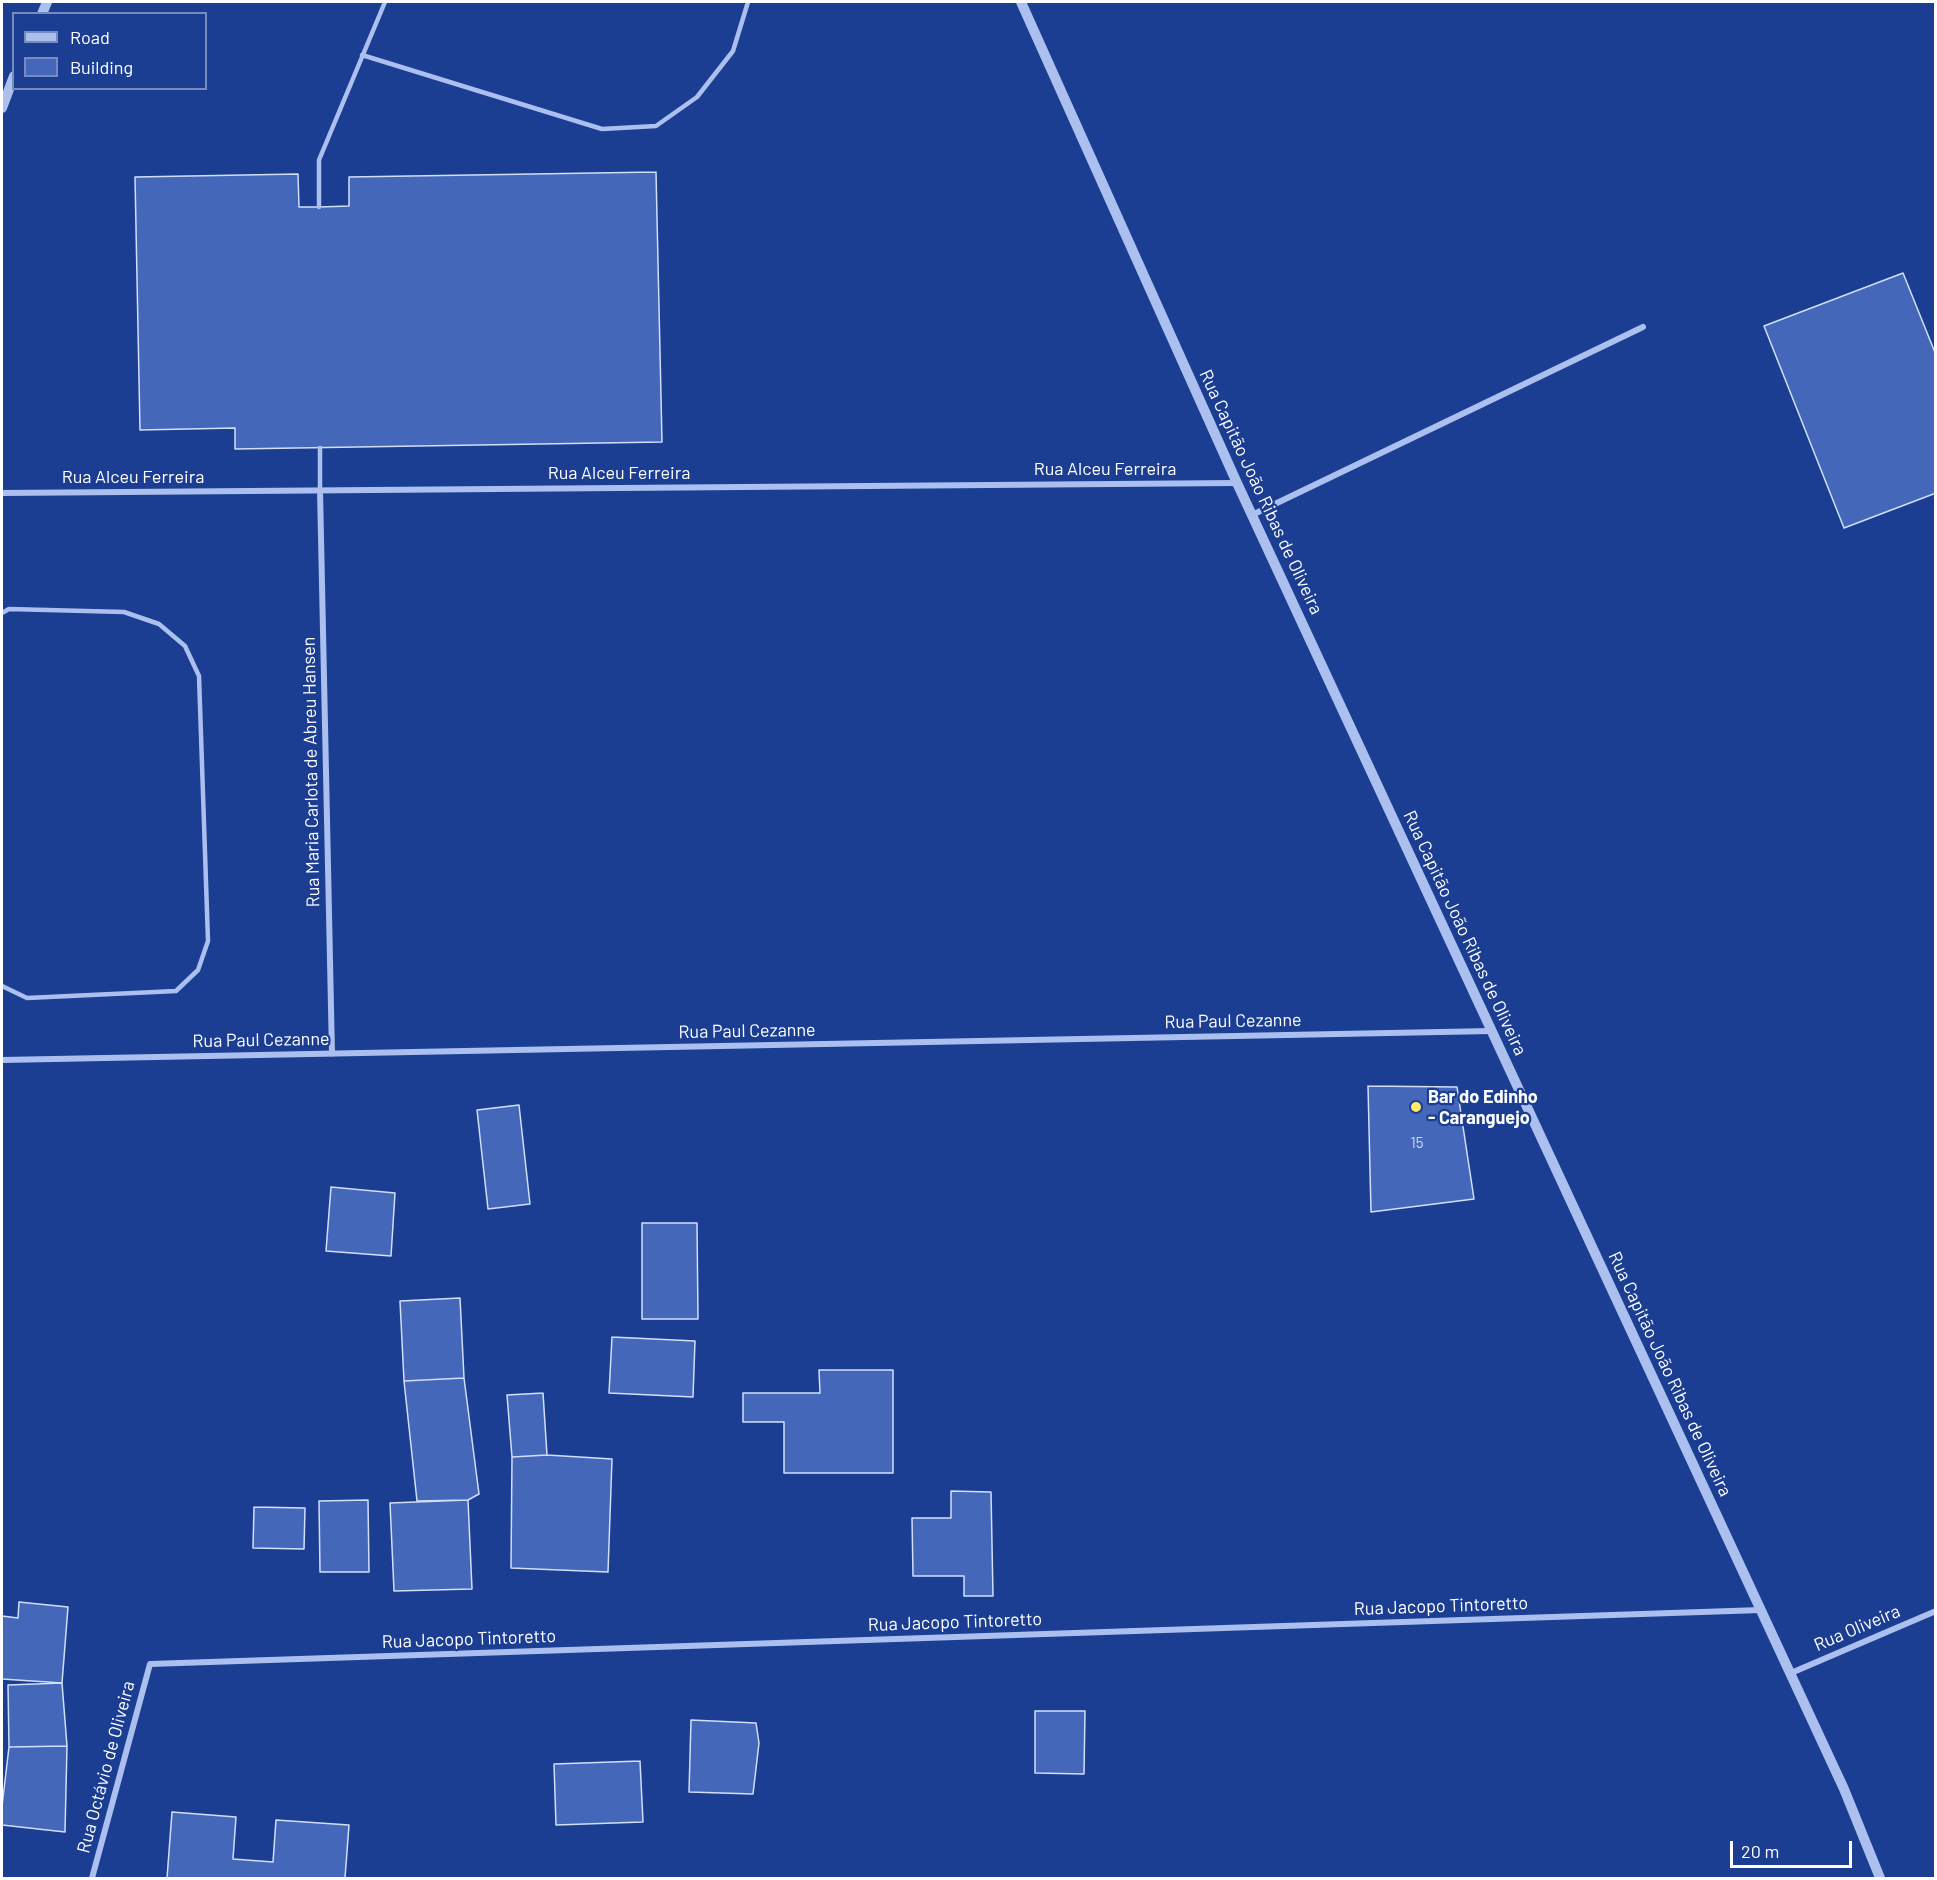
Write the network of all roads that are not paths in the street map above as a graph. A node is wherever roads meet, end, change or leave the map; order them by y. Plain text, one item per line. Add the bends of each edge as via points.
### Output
1 (385, 2) edge
2 (748, 2) edge
3 (1021, 2) edge
4 (362, 55) junction
5 (12, 81) edge
6 (2, 108) edge
7 (319, 207) dead end
8 (1643, 327) dead end
9 (320, 448) dead end
10 (1237, 483) junction
11 (320, 490) junction
12 (2, 493) edge
13 (1252, 515) junction
14 (2, 614) edge
15 (2, 986) edge
16 (1492, 1031) junction
17 (332, 1054) junction
18 (2, 1060) edge
19 (1761, 1610) junction
20 (1935, 1611) edge
21 (150, 1664) joint
22 (1791, 1673) junction
23 (92, 1878) edge
24 (1880, 1878) edge

1 - 4 lane
2 - 4 lane via 733,51 697,97 656,126 602,129
3 - 10 street, Rua Capitão João Ribas de Oliveira
4 - 7 lane via 319,160
5 - 6 street
8 - 13 street
9 - 11 lane
10 - 11 street, Rua Alceu Ferreira
10 - 13 street, Rua Capitão João Ribas de Oliveira
11 - 12 street, Rua Alceu Ferreira
11 - 17 street, Rua Maria Carlota de Abreu Hansen
13 - 16 street, Rua Capitão João Ribas de Oliveira
14 - 15 lane via 9,609 124,612 159,624 185,646 199,676 208,941 198,970 176,991 27,998
16 - 17 street, Rua Paul Cezanne
16 - 19 street, Rua Capitão João Ribas de Oliveira
17 - 18 street, Rua Paul Cezanne
19 - 21 street, Rua Jacopo Tintoretto
19 - 22 street, Rua Capitão João Ribas de Oliveira
20 - 22 street, Rua Oliveira
21 - 23 street, Rua Octávio de Oliveira
22 - 24 street, Rua Capitão João Ribas de Oliveira

